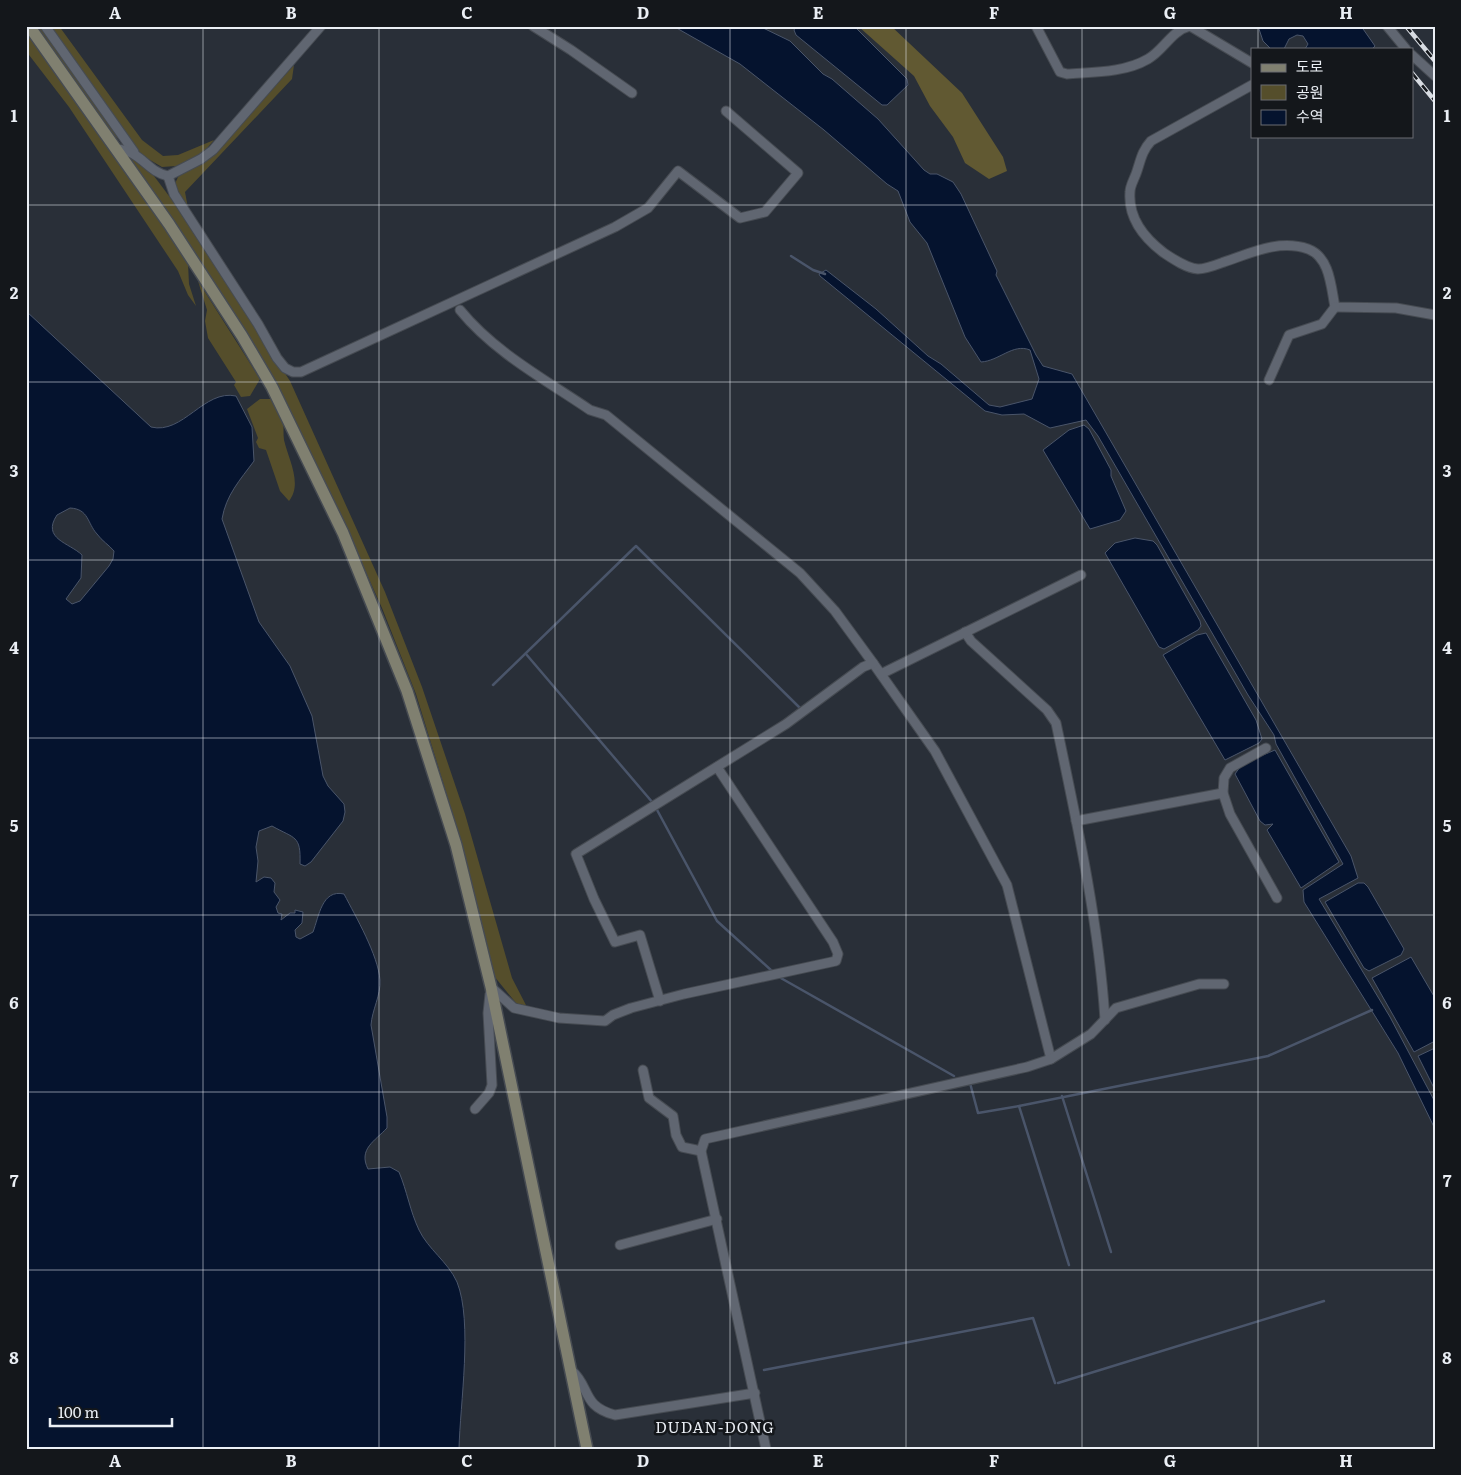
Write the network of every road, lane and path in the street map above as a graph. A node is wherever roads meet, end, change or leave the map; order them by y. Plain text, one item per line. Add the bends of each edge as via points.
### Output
1 (28, 26) edge
2 (46, 26) edge
3 (321, 26) edge
4 (533, 26) edge
5 (1036, 26) edge
6 (1387, 26) edge
7 (1404, 48) edge
8 (1414, 57) edge
9 (1251, 62) edge
10 (1435, 76) edge
11 (1251, 86) edge
12 (632, 93) dead end
13 (726, 111) dead end
14 (116, 149) junction
15 (134, 152) junction
16 (168, 176) junction
17 (1335, 307) junction
18 (460, 310) dead end
19 (1435, 315) edge
20 (1269, 380) dead end
21 (1081, 574) dead end
22 (964, 632) junction
23 (873, 663) junction
24 (881, 674) junction
25 (1266, 748) dead end
26 (717, 767) junction
27 (1223, 793) junction
28 (1076, 822) junction
29 (1277, 898) dead end
30 (1224, 984) dead end
31 (491, 987) junction
32 (660, 1001) junction
33 (1105, 1020) junction
34 (1051, 1058) junction
35 (643, 1070) dead end
36 (475, 1109) dead end
37 (701, 1151) junction
38 (717, 1219) junction
39 (620, 1245) dead end
40 (571, 1370) junction
41 (755, 1393) junction
42 (587, 1449) edge
43 (766, 1449) edge

1 - 14 street
2 - 15 street
3 - 16 street via 214,150
4 - 12 street
5 - 9 street via 1060,72 1067,74 1110,71 1146,61 1159,52 1174,34 1190,26
6 - 7 street
8 - 10 street
11 - 17 street via 1151,141 1142,150 1130,192 1137,226 1174,260 1198,269 1264,248 1293,245 1309,249 1319,254 1326,265
13 - 16 street via 798,173 765,212 740,218 678,171 648,208 615,227 301,372 285,368 277,358 253,315 174,194
14 - 15 street
14 - 31 street via 169,224 272,387 343,533 428,752 456,845
15 - 16 street via 157,172
17 - 19 street via 1396,308
17 - 20 street via 1322,324 1288,335
18 - 23 street via 494,344 590,410 606,415 800,573
21 - 22 street
22 - 24 street
22 - 28 street via 1047,710 1056,723
23 - 24 street
23 - 26 street via 863,666 786,724
24 - 34 street via 935,751 1008,885
25 - 27 street via 1230,768 1224,778
26 - 32 street via 576,854 615,942 640,935
26 - 32 street via 833,942 838,958 832,963
27 - 28 street
27 - 29 street via 1230,814
28 - 33 street via 1103,983
30 - 33 street via 1199,984 1178,989 1158,998 1116,1008
31 - 32 street via 514,1008 592,1020 605,1021 613,1014
31 - 36 street via 488,1013 492,1085
31 - 40 street
33 - 34 street via 1091,1034
34 - 37 street via 1027,1067 717,1136 705,1140
35 - 37 street via 649,1098 673,1116 682,1147
37 - 38 street
38 - 39 street
38 - 41 street
40 - 41 street via 578,1376 590,1401 602,1412 615,1415
40 - 42 street
41 - 43 street

